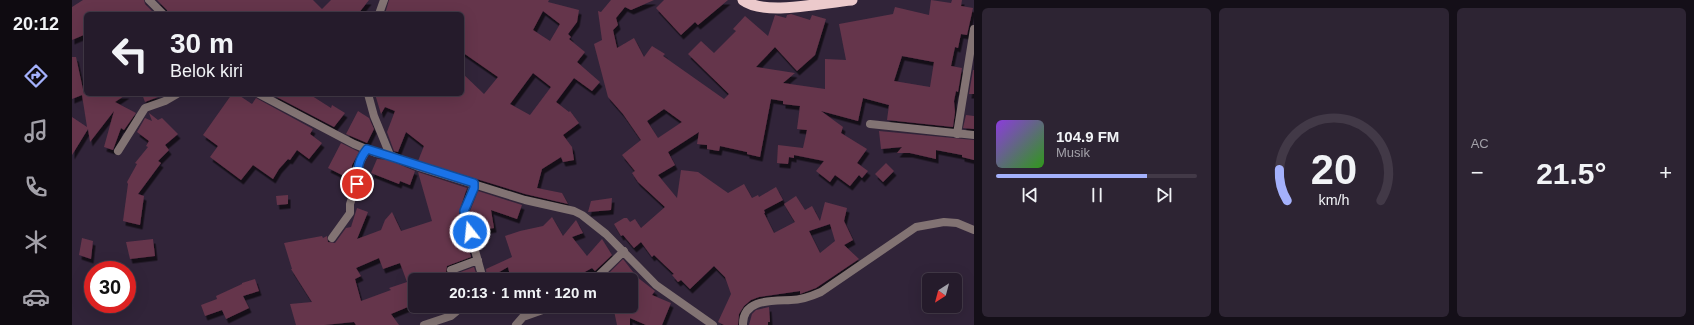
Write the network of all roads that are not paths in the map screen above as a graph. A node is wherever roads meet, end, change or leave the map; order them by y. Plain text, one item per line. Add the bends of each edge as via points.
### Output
1 (149, 0) edge
2 (384, 0) edge
3 (743, 0) edge
4 (852, 0) edge
5 (161, 12) edge
6 (380, 12) edge
7 (974, 29) edge
8 (173, 96) edge
9 (263, 96) edge
10 (369, 96) edge
11 (870, 124) dead end
12 (957, 134) junction
13 (974, 136) edge
14 (367, 149) junction
15 (118, 151) dead end
16 (390, 155) junction
17 (473, 189) junction
18 (974, 230) edge
19 (332, 238) dead end
20 (624, 251) junction
21 (478, 260) junction
22 (481, 272) dead end
23 (452, 273) edge
24 (601, 273) edge
25 (454, 313) edge
26 (534, 313) edge
27 (424, 325) edge
28 (516, 325) edge
29 (713, 325) edge
30 (743, 325) edge

1 - 5 street
2 - 6 street
3 - 4 highway via 755,6 774,8
7 - 12 street
8 - 15 street via 144,108
9 - 14 street
10 - 16 street
11 - 12 street
12 - 13 street
14 - 16 street
14 - 19 street via 357,168 357,184 350,213
16 - 17 street
17 - 20 street via 574,212 590,220
17 - 21 street via 464,211
18 - 30 street via 957,223 944,222 916,227 821,292 806,298 757,303 745,312
20 - 24 street
20 - 29 street via 656,285
21 - 22 street
21 - 23 street via 451,270
25 - 27 street
26 - 28 street via 523,317

